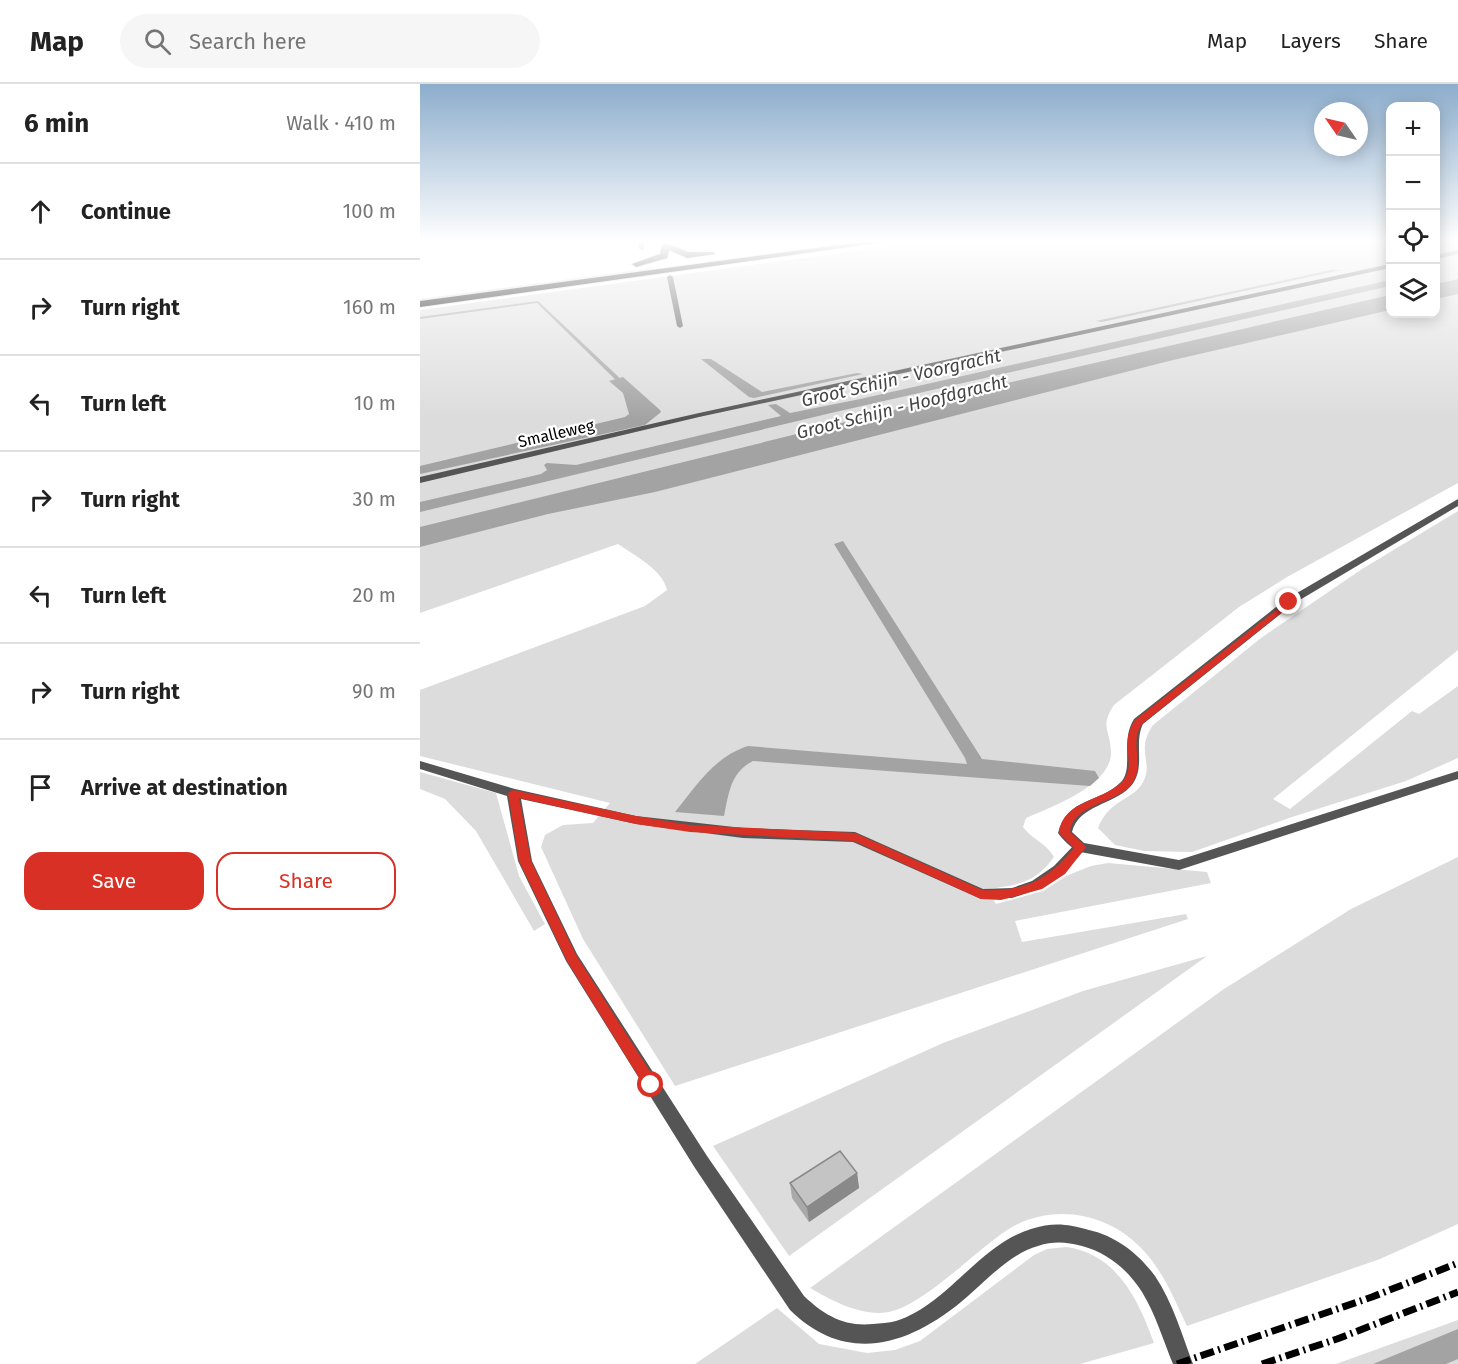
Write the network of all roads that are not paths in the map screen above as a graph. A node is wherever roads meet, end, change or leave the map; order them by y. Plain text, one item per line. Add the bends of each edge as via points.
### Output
1 (452, 300) edge
2 (675, 300) edge
3 (1234, 300) edge
4 (420, 304) edge
5 (680, 326) dead end
6 (420, 480) edge
7 (1458, 502) edge
8 (420, 765) edge
9 (1458, 776) edge
10 (513, 793) junction
11 (1080, 847) junction
12 (1183, 1364) edge

1 - 4 highway
2 - 5 street
3 - 6 street, Smalleweg via 699,415
7 - 11 street via 1289,602 1138,722 1132,730 1132,776 1124,786 1074,813 1065,823 1065,833
8 - 10 street
9 - 11 street via 1179,865
10 - 11 street via 690,828 855,837 981,894 1001,896 1038,886 1060,871
10 - 12 street via 525,861 571,957 701,1162 808,1315 831,1331 849,1335 896,1333 921,1322 1029,1237 1058,1230 1086,1236 1117,1250 1141,1273 1160,1305

